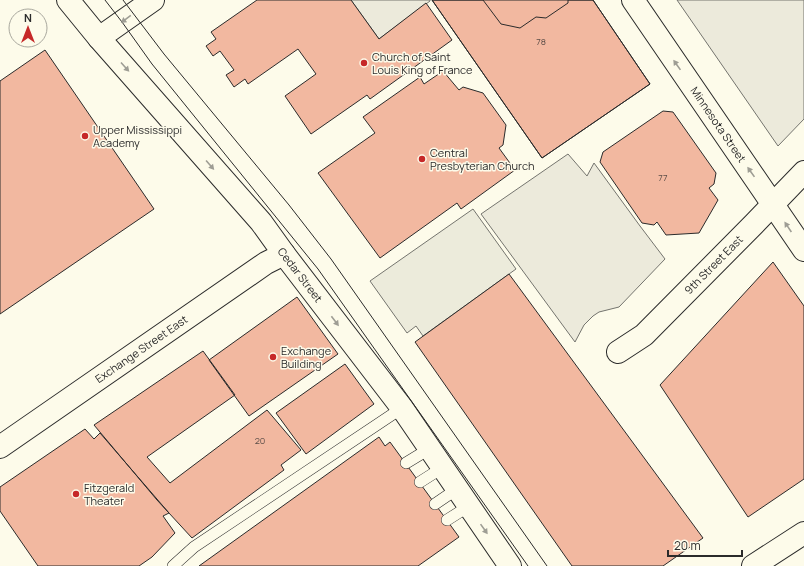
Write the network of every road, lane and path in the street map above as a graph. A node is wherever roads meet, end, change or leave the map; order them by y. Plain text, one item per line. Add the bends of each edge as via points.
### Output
1 (68, 0) edge
2 (152, 0) edge
3 (633, 0) edge
4 (99, 38) junction
5 (804, 172) edge
6 (773, 204) junction
7 (804, 250) edge
8 (284, 254) junction
9 (618, 352) dead end
10 (402, 408) junction
11 (0, 447) edge
12 (429, 449) junction
13 (406, 463) dead end
14 (442, 468) junction
15 (420, 482) dead end
16 (463, 498) junction
17 (435, 504) dead end
18 (447, 520) dead end
19 (804, 533) edge
20 (173, 566) edge
21 (510, 566) edge
22 (753, 566) edge

1 - 4 street, Cedar Street
2 -> 4 street
6 -> 3 street, Minnesota Street
4 -> 8 street, Cedar Street via 261,222
5 - 6 street, 9th Street East
7 -> 6 street, Minnesota Street
6 - 9 street, 9th Street East via 644,335
8 -> 10 street, Cedar Street
8 - 11 street, Exchange Street East
10 - 12 street, Cedar Street
10 - 20 lane via 194,547
12 - 13 lane
12 - 14 street, Cedar Street
14 - 15 lane
14 - 16 street, Cedar Street
16 - 17 lane
16 - 18 lane
16 -> 21 street, Cedar Street
19 - 22 street

